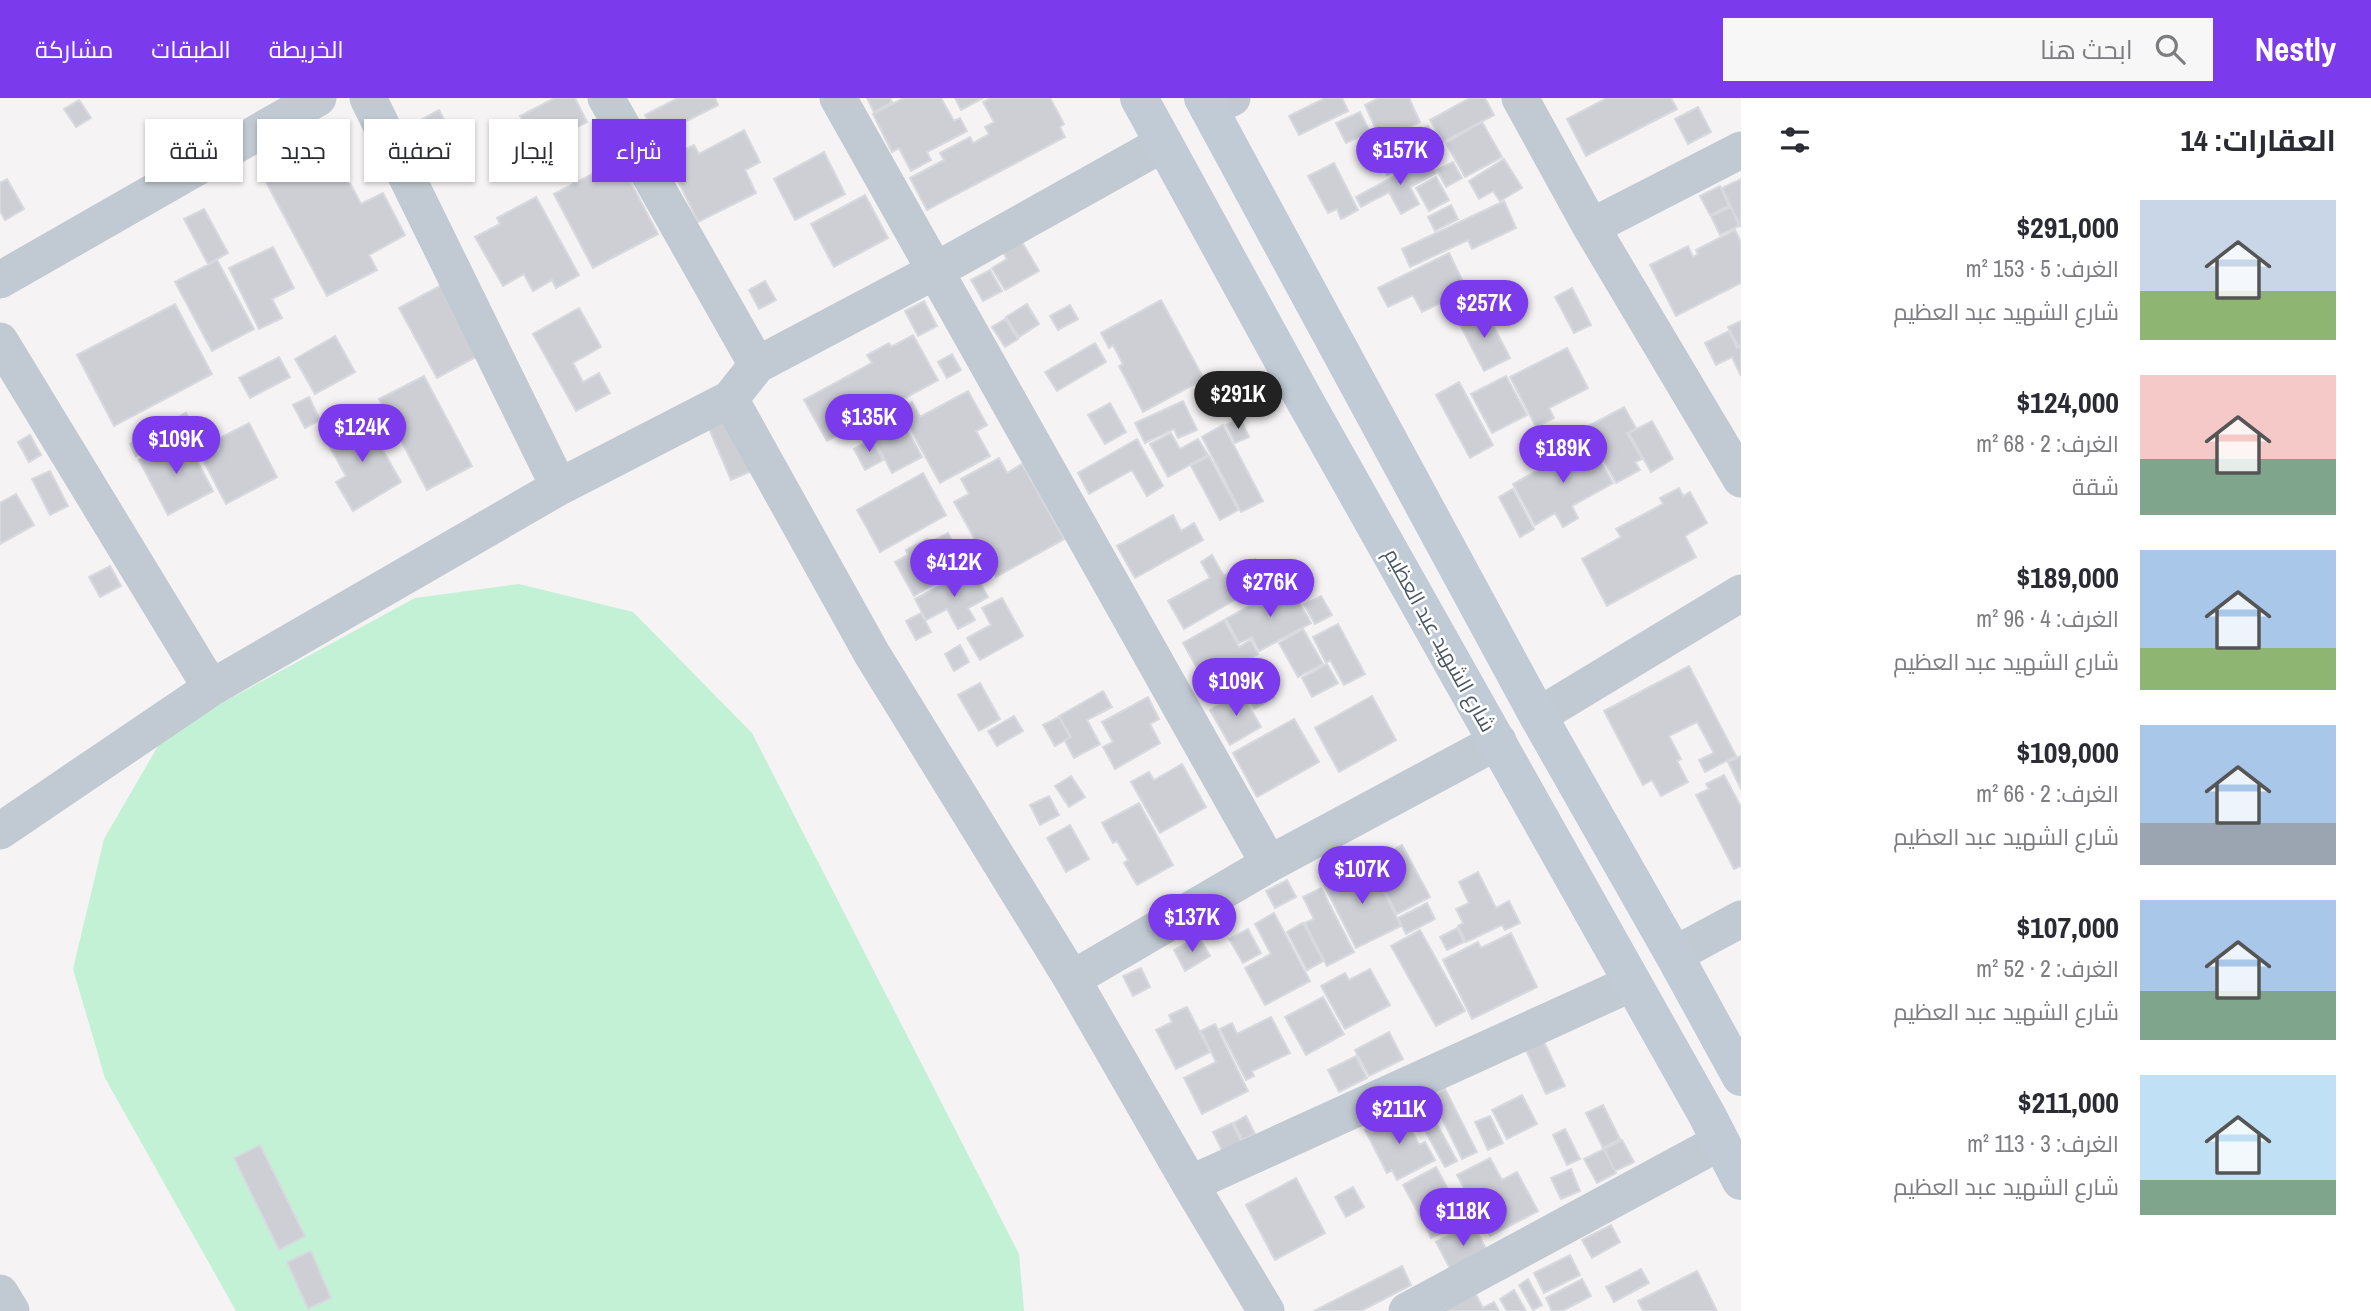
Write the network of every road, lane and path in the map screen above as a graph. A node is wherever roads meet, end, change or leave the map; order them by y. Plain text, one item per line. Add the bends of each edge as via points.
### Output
1 (318, 98) edge
2 (368, 98) edge
3 (606, 98) edge
4 (838, 98) edge
5 (1139, 98) edge
6 (1520, 98) edge
7 (1214, 101) edge
8 (1164, 143) junction
9 (1741, 150) edge
10 (1591, 227) junction
11 (935, 271) junction
12 (0, 280) edge
13 (0, 341) edge
14 (757, 365) junction
15 (730, 399) junction
16 (1741, 480) edge
17 (559, 487) junction
18 (1741, 593) edge
19 (211, 688) junction
20 (1538, 716) junction
21 (1498, 741) junction
22 (0, 831) edge
23 (1269, 864) junction
24 (1741, 919) edge
25 (1674, 955) junction
26 (1072, 979) junction
27 (1632, 982) junction
28 (1741, 1077) edge
29 (1741, 1098) edge
30 (1714, 1129) junction
31 (1741, 1181) edge
32 (1190, 1184) junction
33 (0, 1293) edge
34 (11, 1311) edge
35 (1266, 1311) edge
36 (1407, 1311) edge

1 - 12 street
2 - 17 street
3 - 14 street
4 - 11 street
5 - 8 main road, شارع الشهيد عبد العظيم
6 - 10 street
7 - 20 main road
8 - 11 street
8 - 21 main road, شارع الشهيد عبد العظيم
9 - 10 street
10 - 16 street
11 - 14 street
11 - 23 street
13 - 19 street
14 - 15 street
15 - 17 street
15 - 26 street via 872,654
17 - 19 street
18 - 20 street
19 - 22 street
20 - 25 main road
21 - 23 street
21 - 27 main road, شارع الشهيد عبد العظيم
23 - 26 street
24 - 25 street
25 - 28 main road
26 - 32 street
27 - 30 main road, شارع الشهيد عبد العظيم
27 - 32 street
29 - 30 main road
30 - 31 main road, شارع الشهيد عبد العظيم
30 - 36 street
32 - 35 street
33 - 34 street

